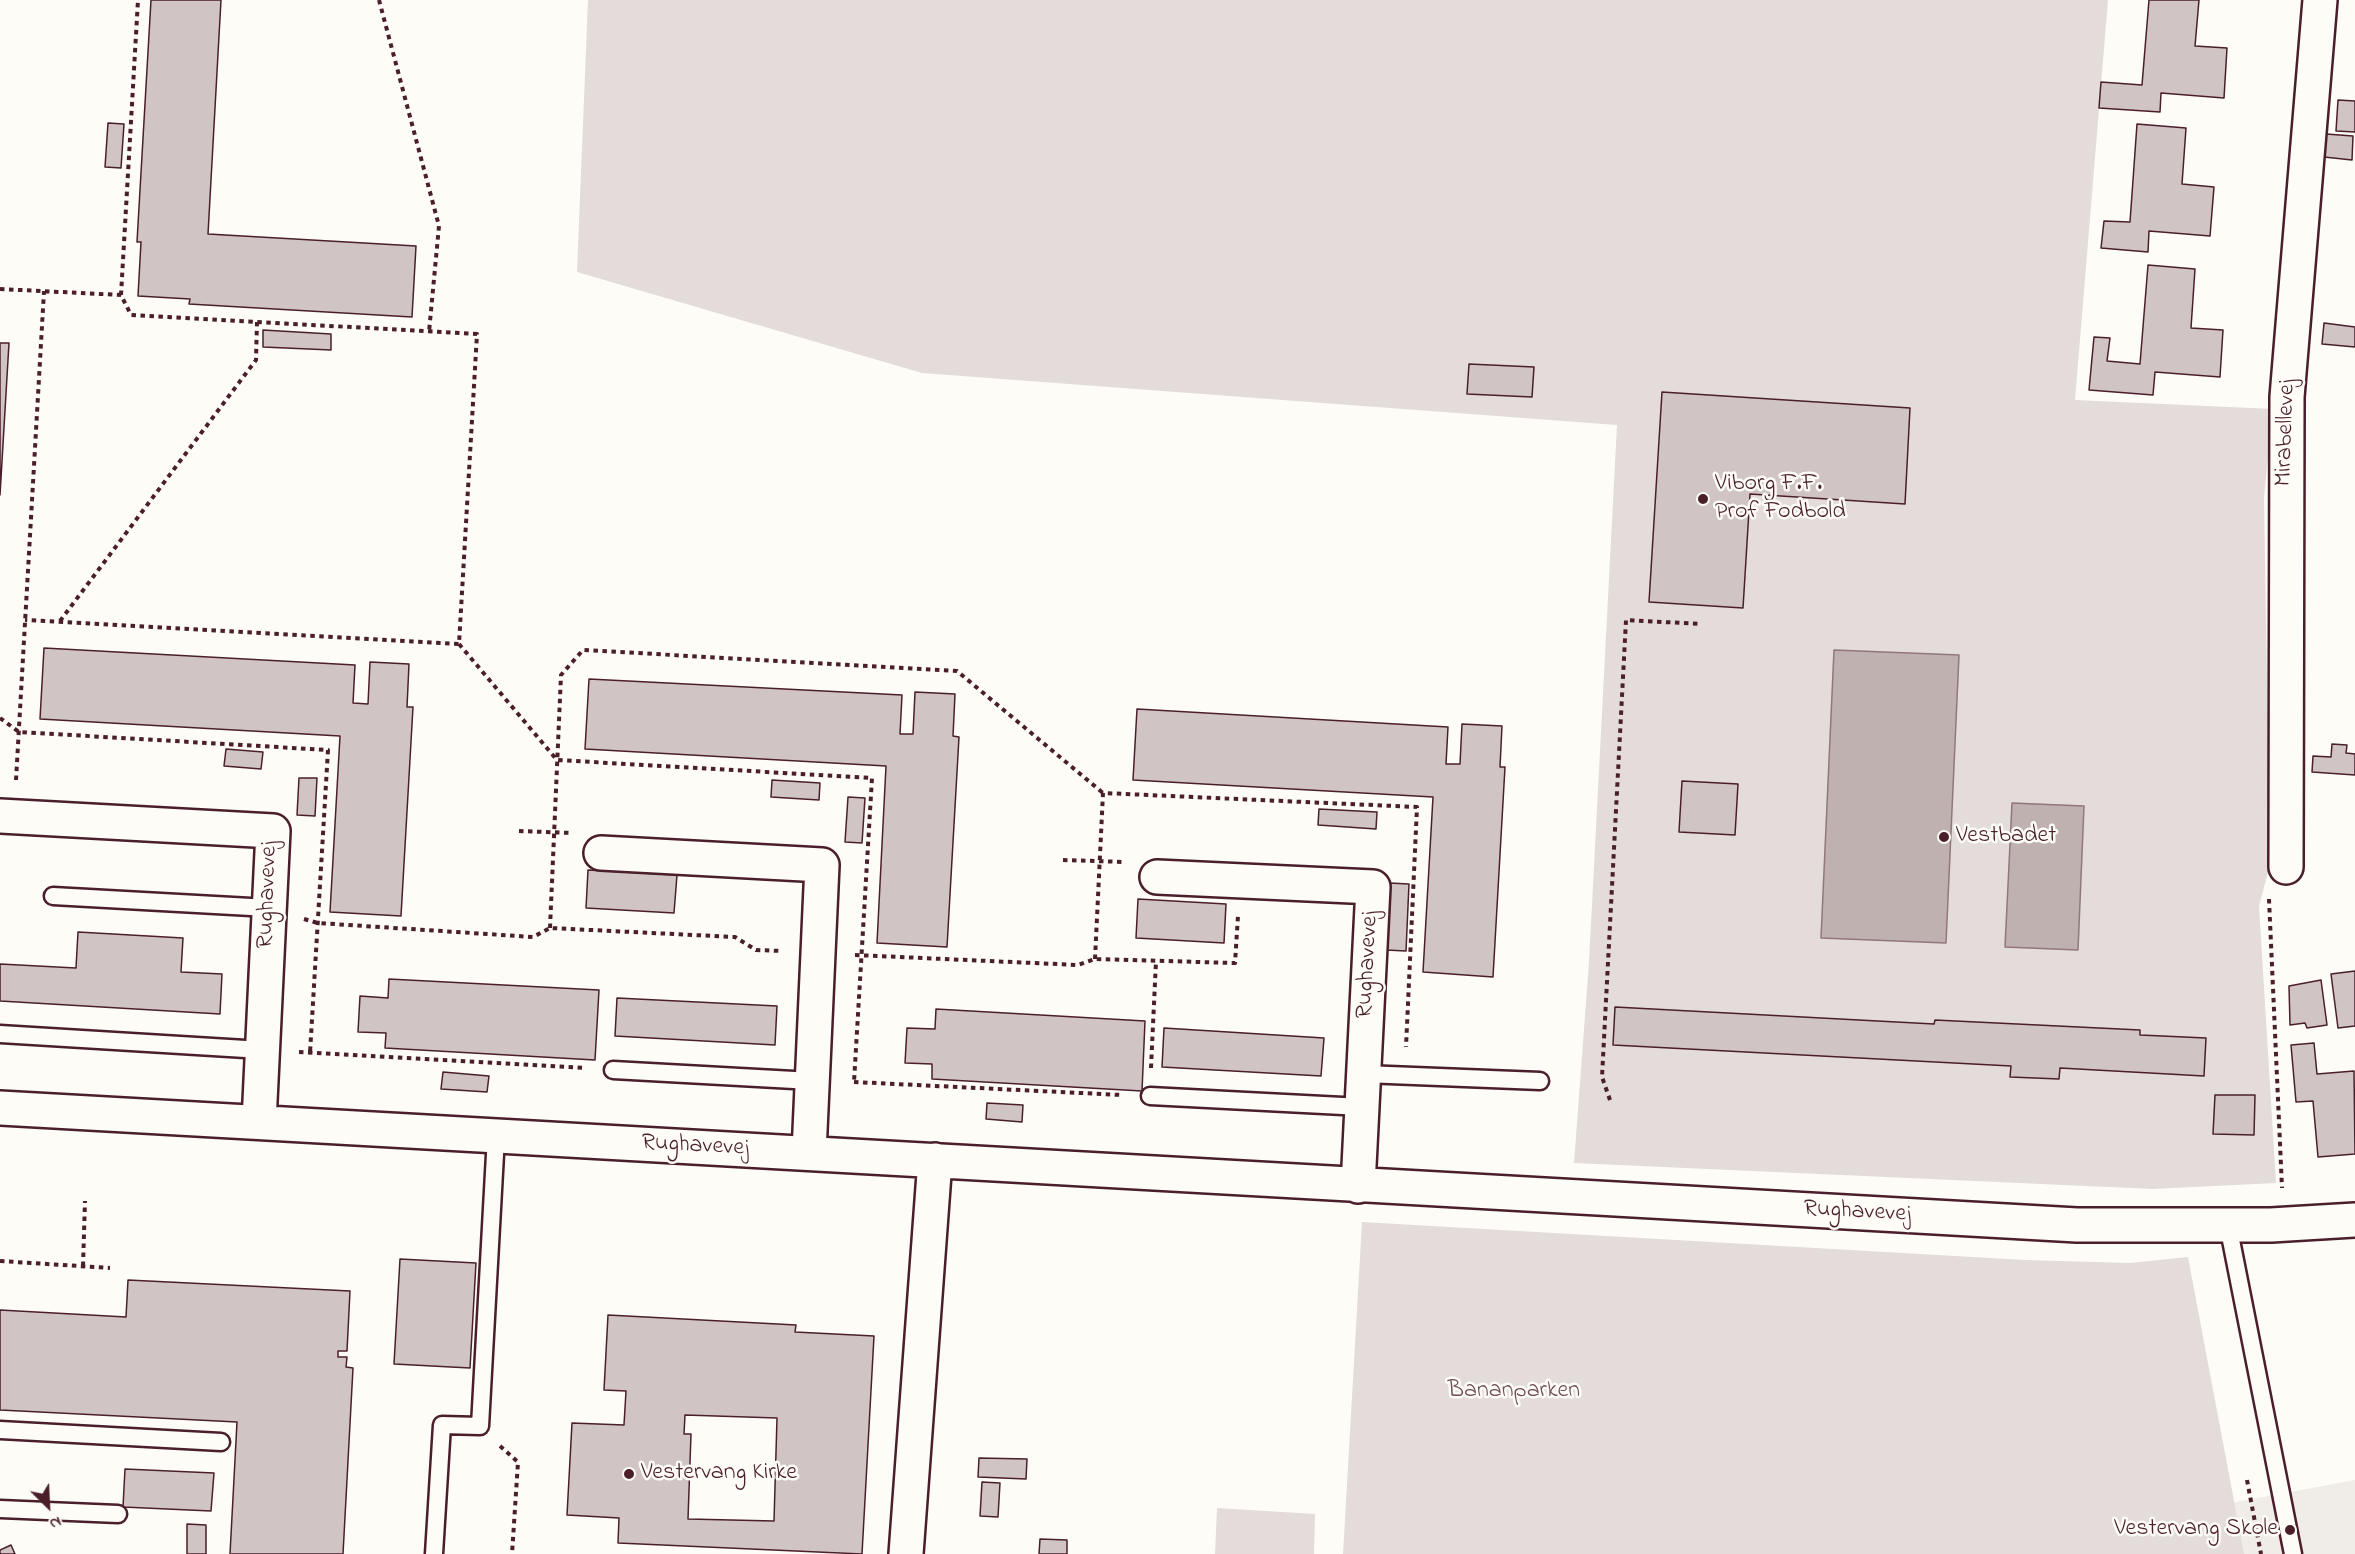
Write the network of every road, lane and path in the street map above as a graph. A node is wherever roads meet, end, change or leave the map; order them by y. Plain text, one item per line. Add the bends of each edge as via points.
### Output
1 (138, 0) edge
2 (379, 0) edge
3 (2320, 0) edge
4 (0, 289) edge
5 (44, 291) junction
6 (121, 295) junction
7 (257, 322) junction
8 (429, 332) junction
9 (25, 620) junction
10 (60, 621) junction
11 (1701, 624) dead end
12 (459, 644) junction
13 (557, 760) junction
14 (1103, 793) dead end
15 (7, 817) edge
16 (519, 831) dead end
17 (554, 832) junction
18 (601, 853) joint
19 (1063, 860) dead end
20 (2286, 867) joint
21 (1157, 877) joint
22 (53, 896) dead end
23 (269, 908) junction
24 (550, 928) dead end
25 (1156, 961) dead end
26 (0, 1034) edge
27 (262, 1050) junction
28 (613, 1070) joint
29 (1364, 1074) junction
30 (812, 1081) junction
31 (1540, 1081) dead end
32 (854, 1082) junction
33 (1150, 1096) junction
34 (1610, 1100) dead end
35 (1362, 1107) junction
36 (0, 1108) edge
37 (258, 1122) junction
38 (496, 1136) junction
39 (808, 1153) junction
40 (935, 1160) junction
41 (1358, 1186) junction
42 (85, 1201) dead end
43 (2355, 1220) edge
44 (2228, 1225) junction
45 (2271, 1226) junction
46 (0, 1261) edge
47 (83, 1266) junction
48 (110, 1268) dead end
49 (480, 1426) junction
50 (0, 1430) edge
51 (221, 1442) dead end
52 (0, 1509) edge
53 (118, 1514) dead end
54 (434, 1554) edge
55 (512, 1554) edge
56 (906, 1554) edge
57 (2293, 1554) edge

1 - 6 path
2 - 8 path via 439,226
3 - 20 street, Mirabellevej via 2287,397
4 - 5 path
5 - 6 path
5 - 9 path
6 - 7 path via 131,315
7 - 8 path
7 - 10 path via 256,360
8 - 12 path via 477,334
9 - 10 path
9 - 15 path
10 - 12 path
11 - 34 path via 1626,620 1602,1077
12 - 13 path
13 - 14 path via 561,675 583,650 957,671
13 - 17 path
13 - 32 path via 872,778
15 - 23 street, Rughavevej via 273,831
16 - 17 path
17 - 18 path via 591,834
17 - 24 path
18 - 30 street via 822,865
19 - 21 path via 1137,863
20 - 45 path via 2268,900 2282,1191
21 - 29 street, Rughavevej via 1372,887
22 - 23 lane
23 - 27 street, Rughavevej
25 - 33 path
26 - 27 lane
27 - 28 path
27 - 37 street, Rughavevej
28 - 30 lane
29 - 31 lane
29 - 35 street, Rughavevej
30 - 32 path
30 - 39 street
32 - 33 path
33 - 35 lane
35 - 41 street, Rughavevej
36 - 37 street, Rughavevej
37 - 38 street, Rughavevej
38 - 39 street, Rughavevej
38 - 49 lane
39 - 40 street, Rughavevej
40 - 41 street, Rughavevej
40 - 56 street
41 - 44 street, Rughavevej via 2077,1225
42 - 47 path
43 - 45 street, Rughavevej
44 - 45 street, Rughavevej
44 - 57 lane
46 - 47 path
47 - 48 path
49 - 54 lane via 442,1425
49 - 55 path via 518,1462
50 - 51 lane
52 - 53 lane

